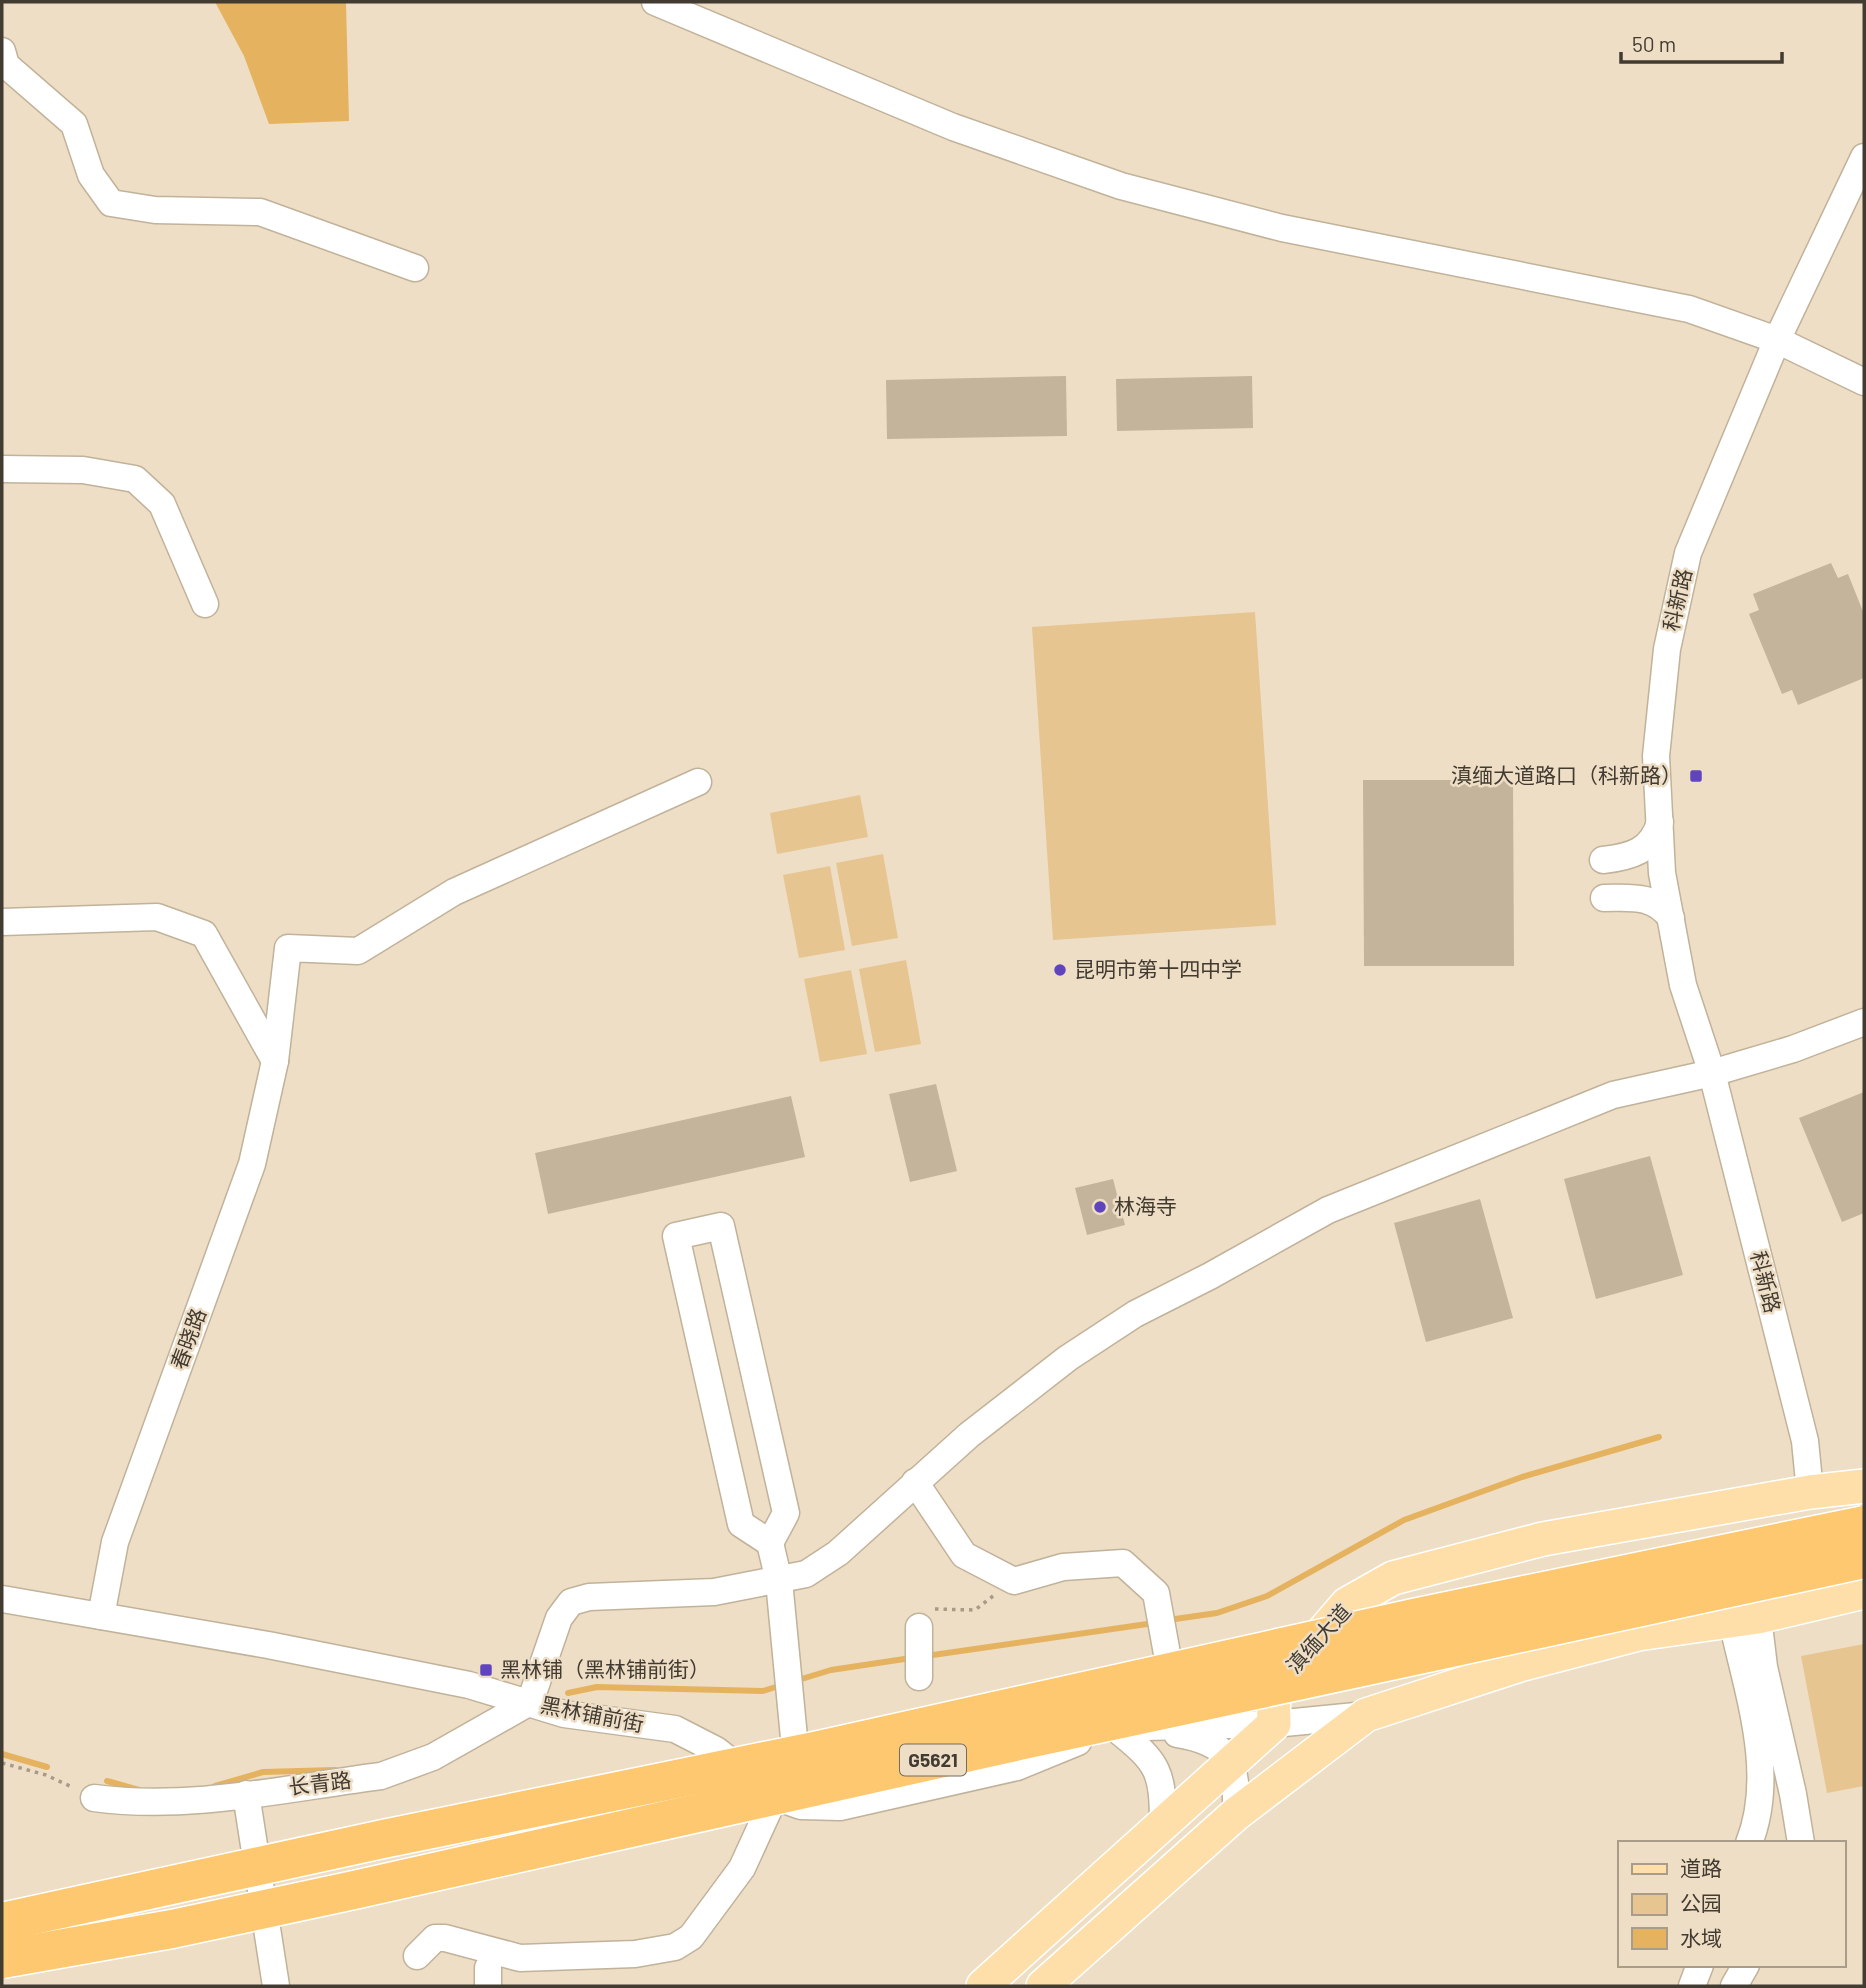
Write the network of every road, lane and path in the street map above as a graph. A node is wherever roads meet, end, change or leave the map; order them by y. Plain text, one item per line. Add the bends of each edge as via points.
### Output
1 (655, 2) edge
2 (2, 51) edge
3 (1864, 157) edge
4 (1864, 198) edge
5 (415, 268) dead end
6 (1784, 344) junction
7 (1864, 382) edge
8 (2, 469) edge
9 (205, 604) dead end
10 (698, 782) dead end
11 (1660, 822) junction
12 (1603, 860) dead end
13 (1604, 898) dead end
14 (1671, 918) junction
15 (2, 922) edge
16 (1864, 1022) edge
17 (275, 1061) junction
18 (1712, 1073) junction
19 (915, 1482) junction
20 (1864, 1486) edge
21 (1810, 1492) junction
22 (1864, 1525) edge
23 (770, 1543) junction
24 (1864, 1559) edge
25 (779, 1581) junction
26 (1014, 1581) junction
27 (1864, 1592) edge
28 (2, 1599) edge
29 (101, 1616) junction
30 (1745, 1619) junction
31 (919, 1627) joint
32 (919, 1678) dead end
33 (1273, 1690) junction
34 (530, 1702) junction
35 (1366, 1714) junction
36 (1179, 1716) junction
37 (1275, 1724) junction
38 (1116, 1729) junction
39 (2, 1763) edge
40 (1232, 1763) junction
41 (246, 1794) junction
42 (775, 1796) junction
43 (94, 1798) joint
44 (801, 1806) junction
45 (1236, 1814) junction
46 (1163, 1826) junction
47 (1750, 1841) edge
48 (1801, 1841) edge
49 (2, 1922) edge
50 (417, 1956) dead end
51 (2, 1959) edge
52 (1699, 1967) edge
53 (1745, 1967) edge
54 (276, 1986) edge
55 (983, 1986) edge
56 (1044, 1986) edge
57 (1692, 1986) edge
58 (1734, 1986) edge

1 - 6 street via 953,127 1121,186 1282,228 1689,309
2 - 5 street via 6,65 74,124 91,174 111,203 155,210 260,212
3 - 6 street, 科新路
4 - 6 street, 科新路
6 - 7 street
6 - 11 street, 科新路 via 1688,554 1667,649 1656,756
6 - 18 street, 科新路 via 1705,558 1685,651 1674,756 1680,872
8 - 9 street via 83,470 135,479 162,504
10 - 17 street, 春晓路 via 454,892 358,951 288,948
11 - 12 street via 1645,849
11 - 14 street, 科新路 via 1662,873
13 - 14 street via 1650,900
14 - 18 street, 科新路 via 1683,985
15 - 17 street via 157,918 204,934
16 - 18 street
17 - 29 street, 春晓路 via 252,1164 115,1542
18 - 19 street via 1614,1095 1328,1209 1124,1321 1068,1358
18 - 21 street, 科新路 via 1805,1441
19 - 25 street via 838,1553 806,1574
19 - 26 street via 964,1555
20 - 21 main road, 滇缅大道
21 - 33 main road, 滇缅大道 via 1543,1539 1393,1578 1347,1604
22 - 49 highway, G5621, bridge
23 - 23 street via 741,1524 676,1236 721,1226 786,1513
23 - 25 street
24 - 51 highway, G5621, bridge via 354,1890
25 - 34 street via 714,1592 589,1597 570,1602 559,1618
25 - 44 street
26 - 31 path via 975,1610 920,1609
26 - 36 street via 1063,1567 1123,1563 1156,1593
27 - 30 main road
28 - 29 street, 黑林铺前街
29 - 34 street, 黑林铺前街 via 469,1685
30 - 35 main road via 1638,1634 1523,1664
30 - 47 street via 1761,1783 1759,1819
30 - 48 street via 1764,1667
31 - 32 street
33 - 36 street
33 - 37 main road, 滇缅大道
34 - 41 street, 长青路 via 405,1770
34 - 42 street, 黑林铺前街 via 564,1714 675,1729 716,1750
35 - 37 street
35 - 45 main road
36 - 38 street
37 - 38 street
37 - 40 main road
38 - 40 street via 1205,1739
38 - 44 street, 黑林铺前街 via 1017,1767 840,1807
38 - 46 street via 1150,1756 1163,1785
39 - 43 path via 46,1775
40 - 45 street via 1237,1779
40 - 46 main road
41 - 43 street, 长青路 via 154,1804
41 - 54 street
42 - 44 street, 黑林铺前街
42 - 50 street via 743,1868 691,1937 675,1947 635,1954 520,1958 435,1938
45 - 56 main road
46 - 55 main road
52 - 57 street
53 - 58 street

